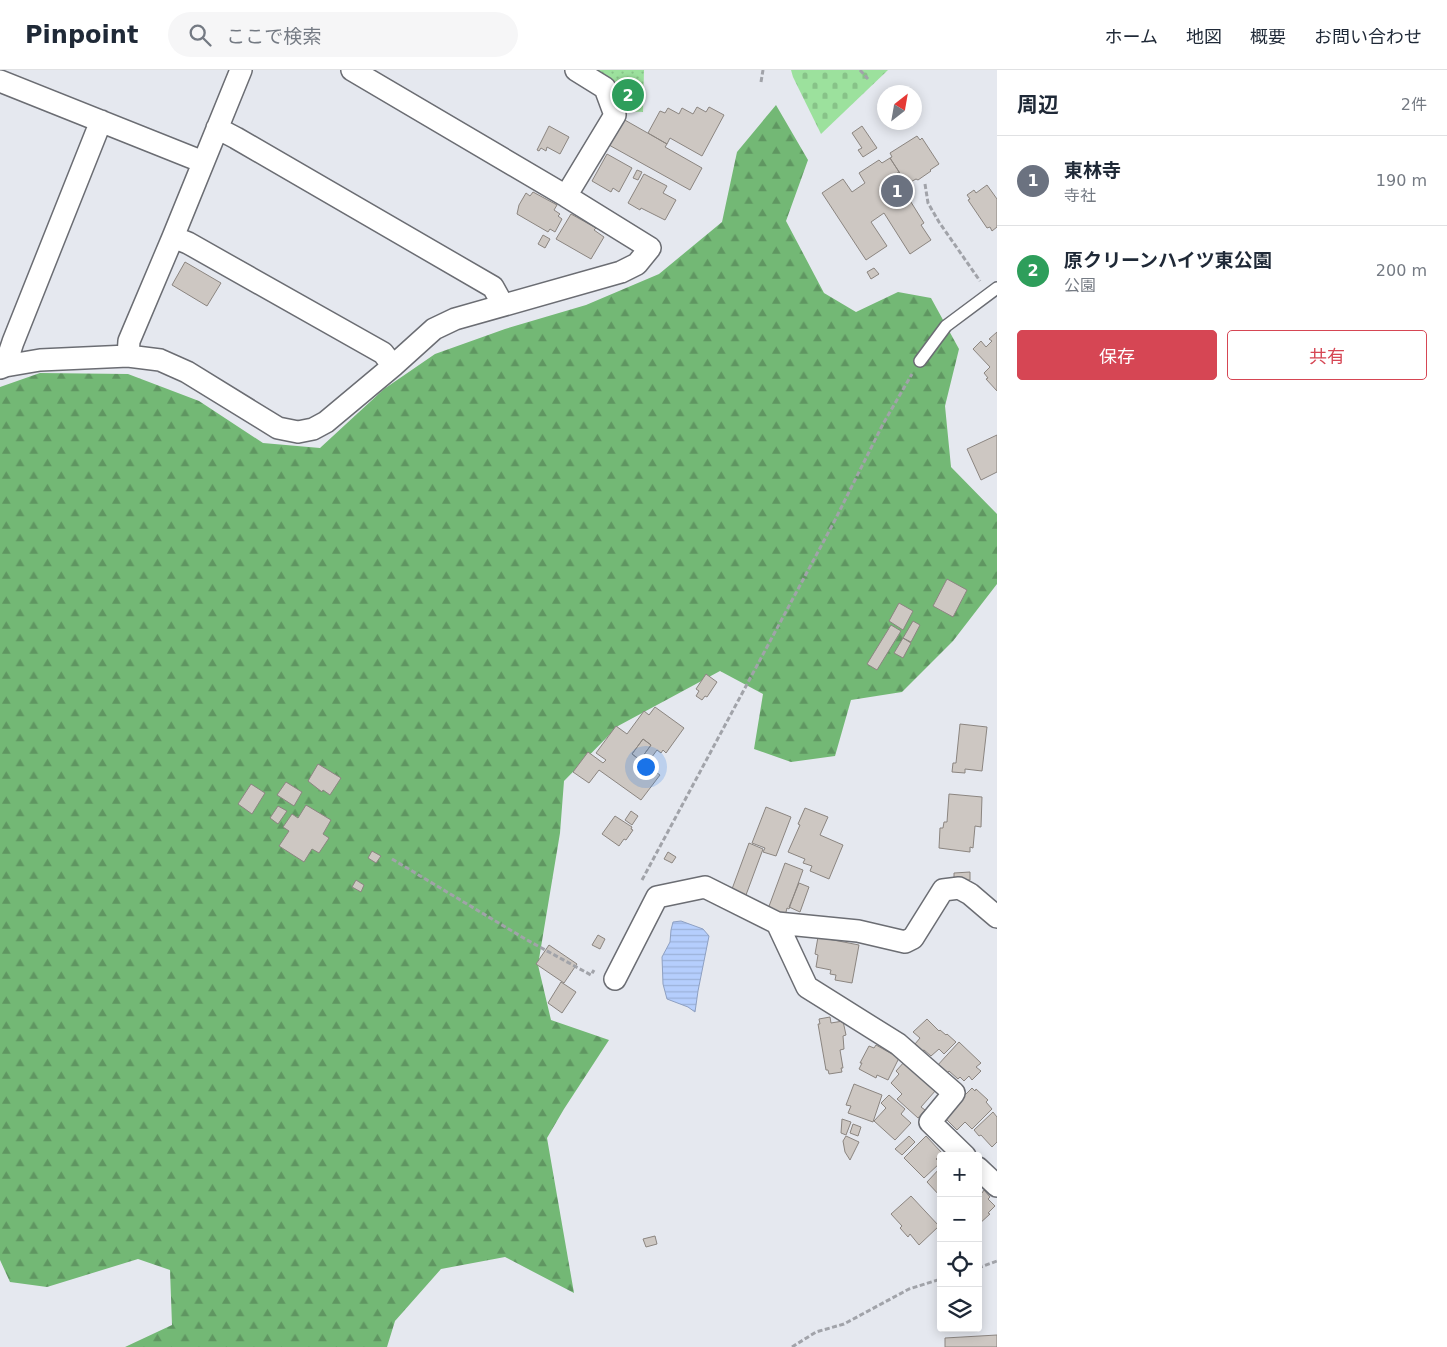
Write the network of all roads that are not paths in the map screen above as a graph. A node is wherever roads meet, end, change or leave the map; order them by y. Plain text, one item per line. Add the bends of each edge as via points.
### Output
1 (241, 70) edge
2 (352, 70) edge
3 (576, 70) edge
4 (0, 81) edge
5 (101, 121) junction
6 (217, 128) junction
7 (203, 162) junction
8 (566, 196) junction
9 (173, 237) junction
10 (993, 291) edge
11 (503, 305) junction
12 (128, 356) junction
13 (920, 361) road end
14 (393, 366) junction
15 (3, 367) edge
16 (997, 917) edge
17 (777, 923) junction
18 (615, 980) dead end
19 (961, 1152) edge
20 (982, 1172) edge
21 (997, 1186) edge

1 - 6 street
2 - 8 street
3 - 8 street via 604,88 615,115
4 - 5 street
5 - 7 street
5 - 15 street
6 - 7 street
6 - 11 street via 493,286
7 - 9 street
8 - 11 street via 650,248 637,264 621,272
9 - 12 street via 129,341
9 - 14 street via 383,353
10 - 13 lane via 946,326
11 - 14 street via 454,319 434,329
12 - 14 street via 160,360 187,372 278,428 298,432 326,422
12 - 15 street via 40,360
16 - 17 street via 959,888 943,890 913,938 905,942 858,932
17 - 18 street via 705,886 656,898
17 - 19 street via 807,987 898,1044 954,1093 930,1122
20 - 21 street

